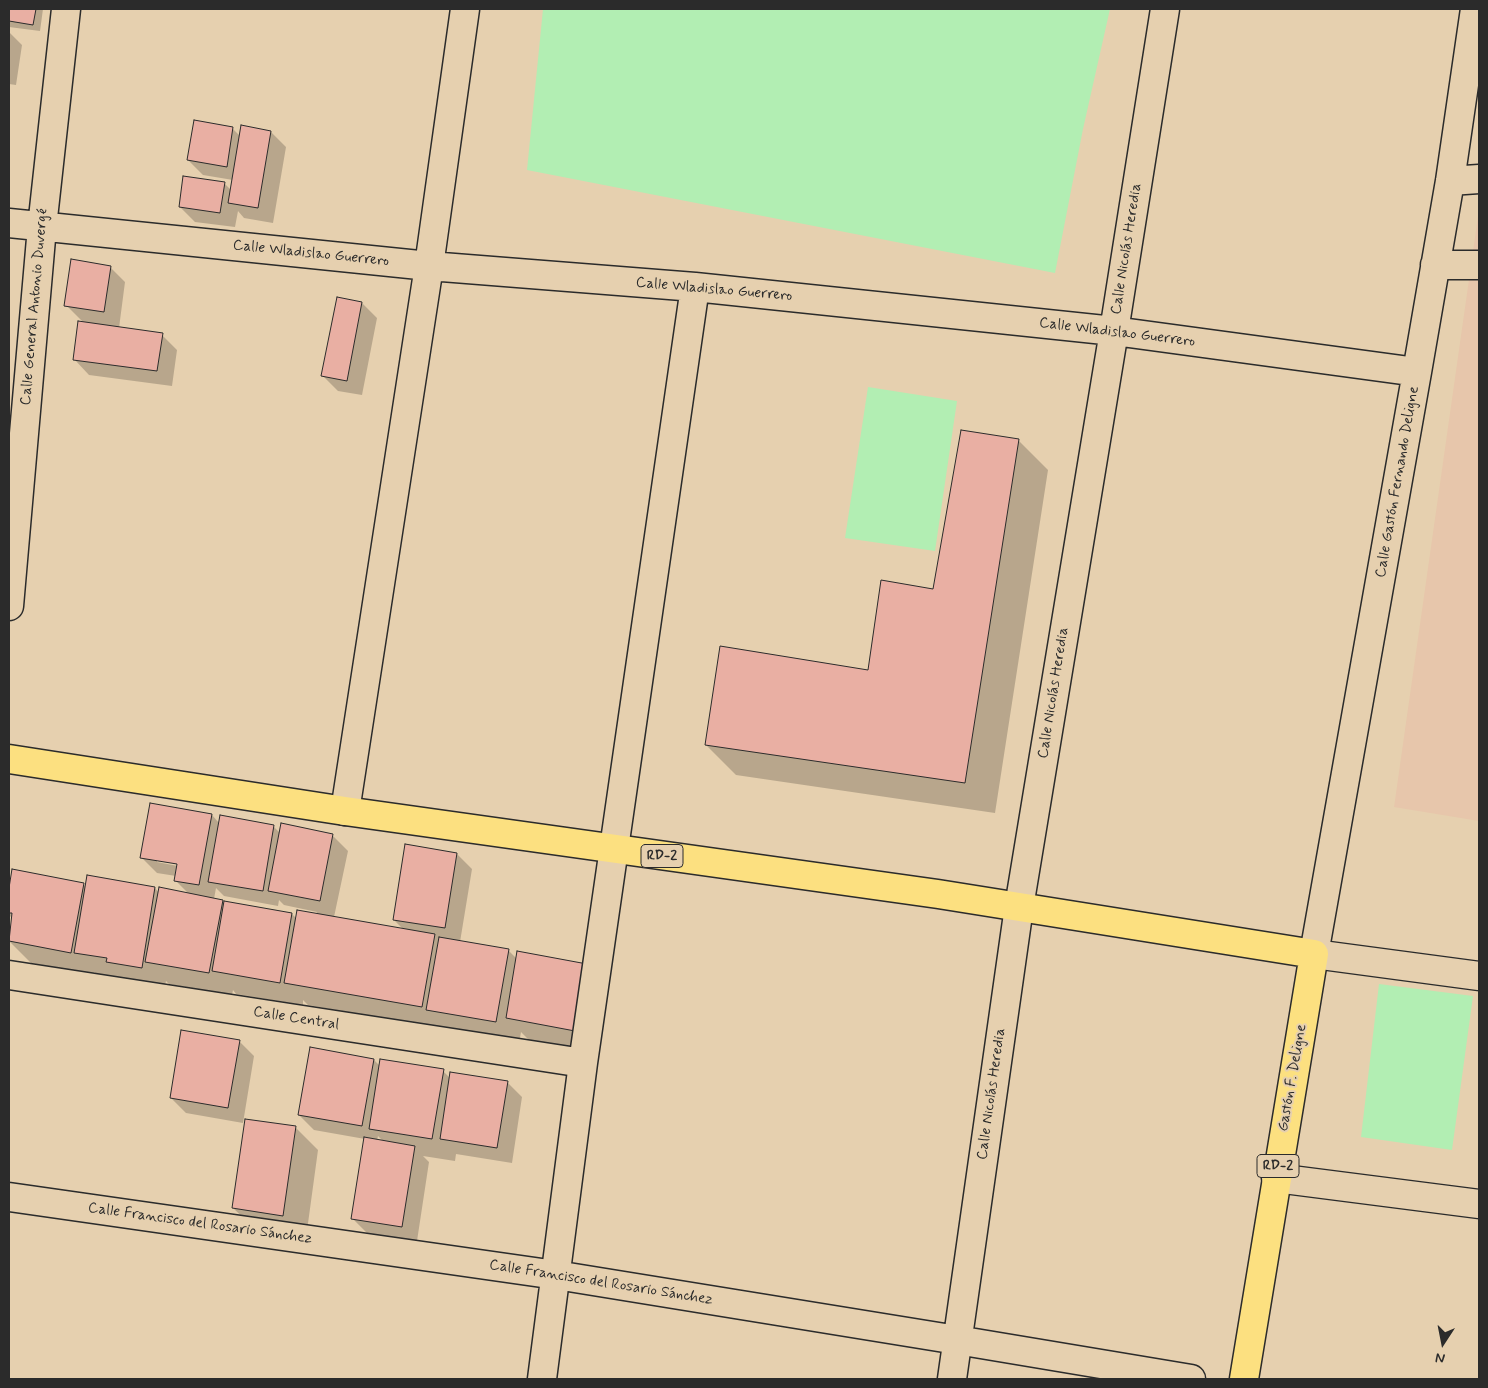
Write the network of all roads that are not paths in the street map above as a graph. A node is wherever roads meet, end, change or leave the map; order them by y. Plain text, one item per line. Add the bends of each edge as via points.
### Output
1 (66, 9) edge
2 (465, 9) edge
3 (1165, 9) edge
4 (1475, 9) edge
5 (1479, 179) edge
6 (1450, 181) junction
7 (9, 223) edge
8 (42, 227) junction
9 (1435, 265) junction
10 (1479, 265) edge
11 (429, 266) junction
12 (695, 287) junction
13 (1114, 331) junction
14 (1417, 372) junction
15 (9, 606) edge
16 (9, 759) edge
17 (345, 811) junction
18 (614, 850) junction
19 (1019, 908) junction
20 (1314, 954) junction
21 (9, 975) edge
22 (1479, 976) edge
23 (583, 1063) junction
24 (1276, 1178) junction
25 (9, 1197) edge
26 (1479, 1204) edge
27 (556, 1275) junction
28 (957, 1340) junction
29 (542, 1379) edge
30 (952, 1379) edge
31 (1191, 1379) edge
32 (1244, 1379) edge

1 - 8 street, Calle General Antonio Duvergé
2 - 11 street
3 - 13 street, Calle Nicolás Heredia
4 - 6 street, Calle Gastón Fernando Deligne
5 - 6 street
6 - 9 street, Calle Gastón Fernando Deligne
7 - 8 street, Calle Wladislao Guerrero
8 - 11 street, Calle Wladislao Guerrero
8 - 15 street, Calle General Antonio Duvergé
9 - 10 street
9 - 14 street, Calle Gastón Fernando Deligne
11 - 12 street, Calle Wladislao Guerrero
11 - 17 street
12 - 13 street, Calle Wladislao Guerrero
12 - 18 street
13 - 14 street, Calle Wladislao Guerrero
13 - 19 street, Calle Nicolás Heredia
14 - 20 street, Calle Gastón Fernando Deligne
16 - 17 main road, RD-2
17 - 18 main road, RD-2
18 - 19 main road, RD-2
18 - 23 street
19 - 20 main road, RD-2
19 - 28 street, Calle Nicolás Heredia
20 - 22 street
20 - 24 main road, Gastón F. Deligne / RD-2
21 - 23 street, Calle Central
23 - 27 street
24 - 26 street
24 - 32 main road, Gastón F. Deligne / RD-2
25 - 27 street, Calle Francisco del Rosario Sánchez
27 - 28 street, Calle Francisco del Rosario Sánchez
27 - 29 street
28 - 30 street, Calle Nicolás Heredia
28 - 31 street, Calle Francisco del Rosario Sánchez

